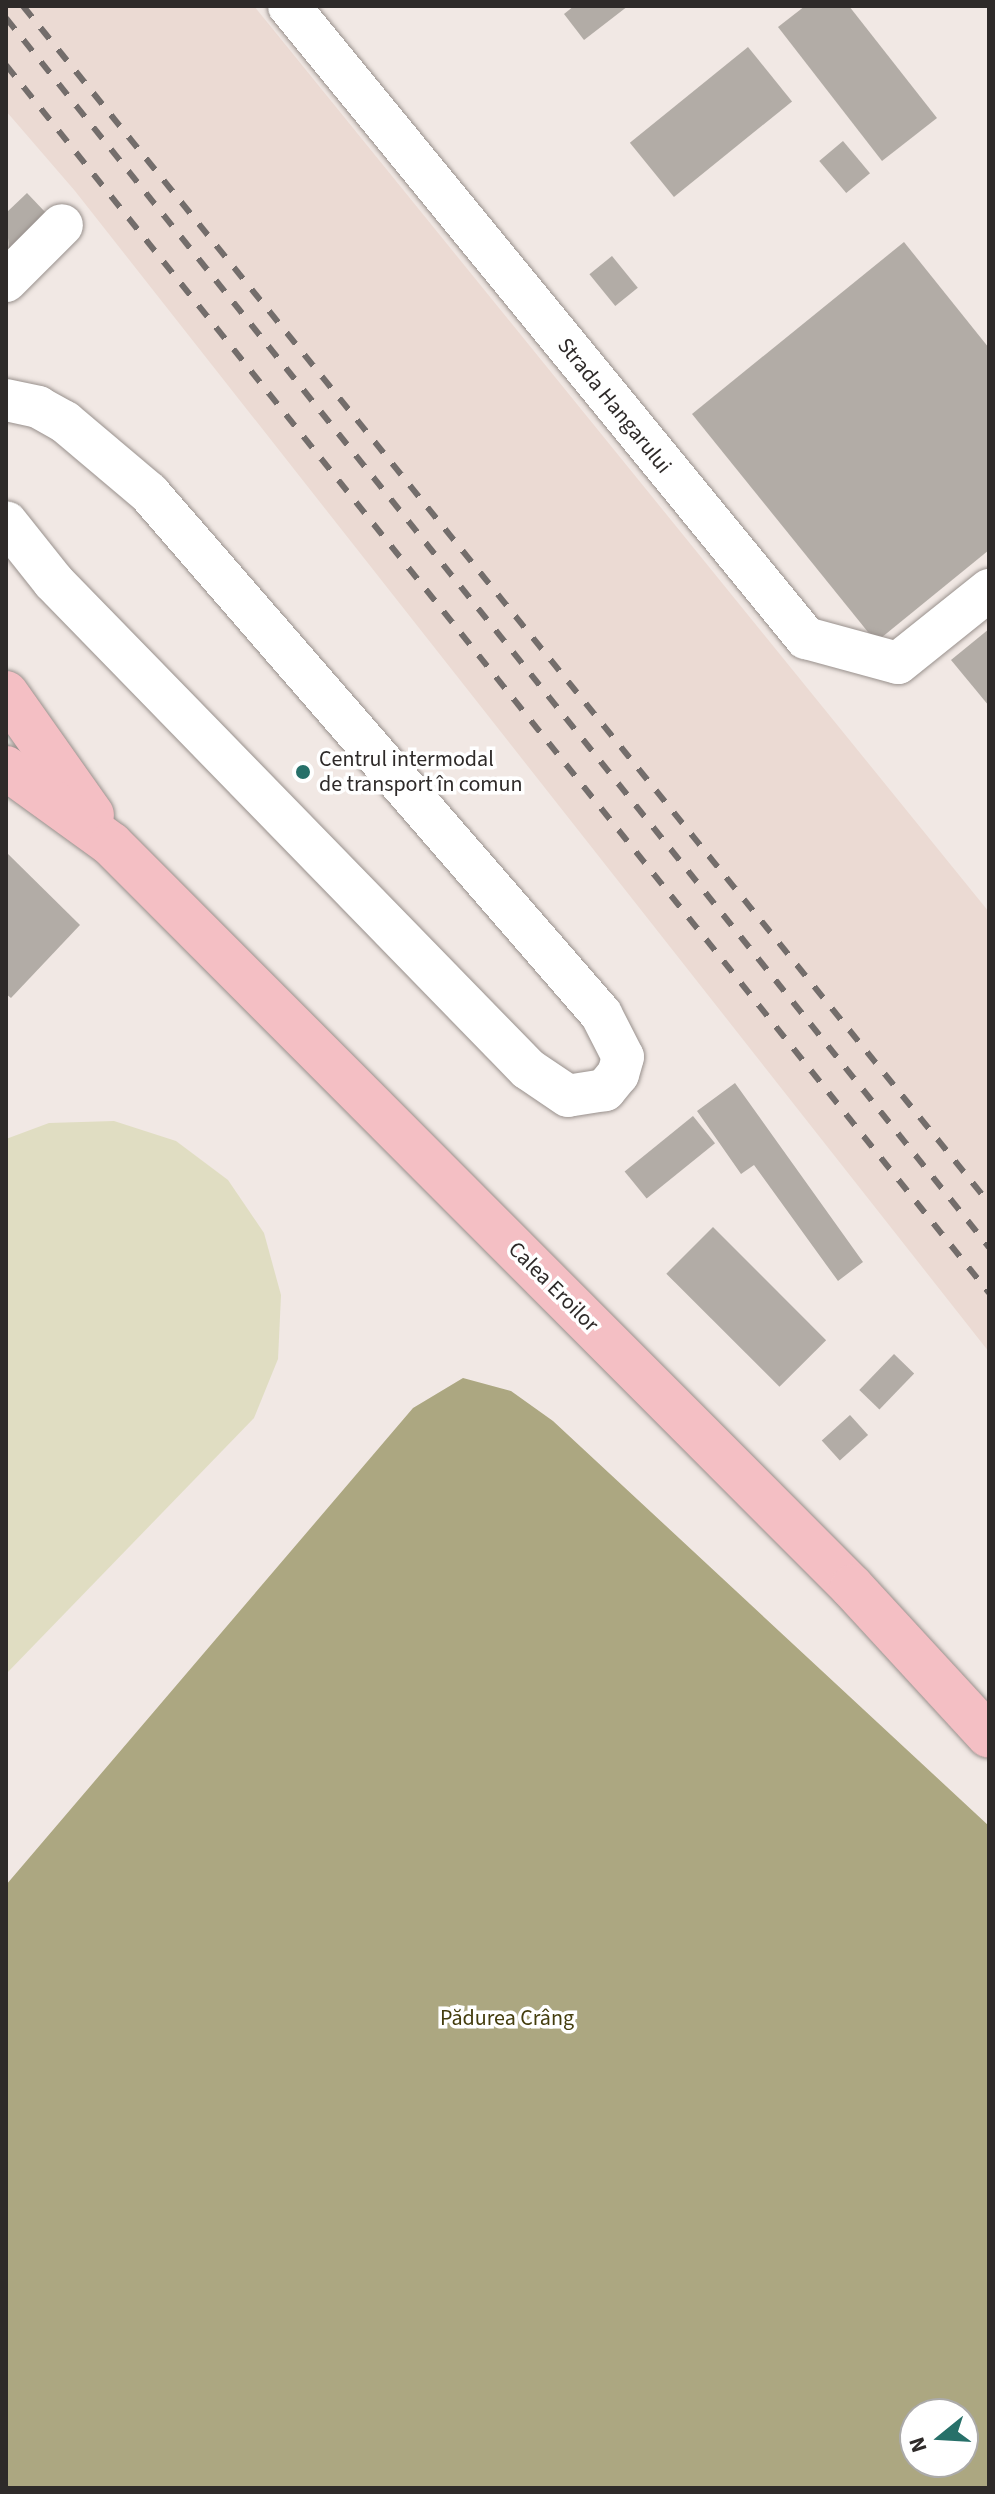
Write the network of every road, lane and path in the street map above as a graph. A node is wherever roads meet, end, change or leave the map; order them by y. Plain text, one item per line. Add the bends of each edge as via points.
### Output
1 (289, 6) edge
2 (62, 225) dead end
3 (6, 281) edge
4 (6, 400) edge
5 (6, 522) edge
6 (989, 590) edge
7 (6, 693) edge
8 (6, 768) edge
9 (111, 844) junction
10 (989, 1736) edge

1 - 6 street, Strada Hangarului via 806,638 898,663
2 - 3 street
4 - 5 street via 38,407 65,422 149,493 591,1002 615,1035 623,1057 605,1090 568,1096 528,1069 53,581
7 - 9 main road, Calea Eroilor
8 - 9 main road, Calea Eroilor
9 - 10 main road, Calea Eroilor via 852,1587

